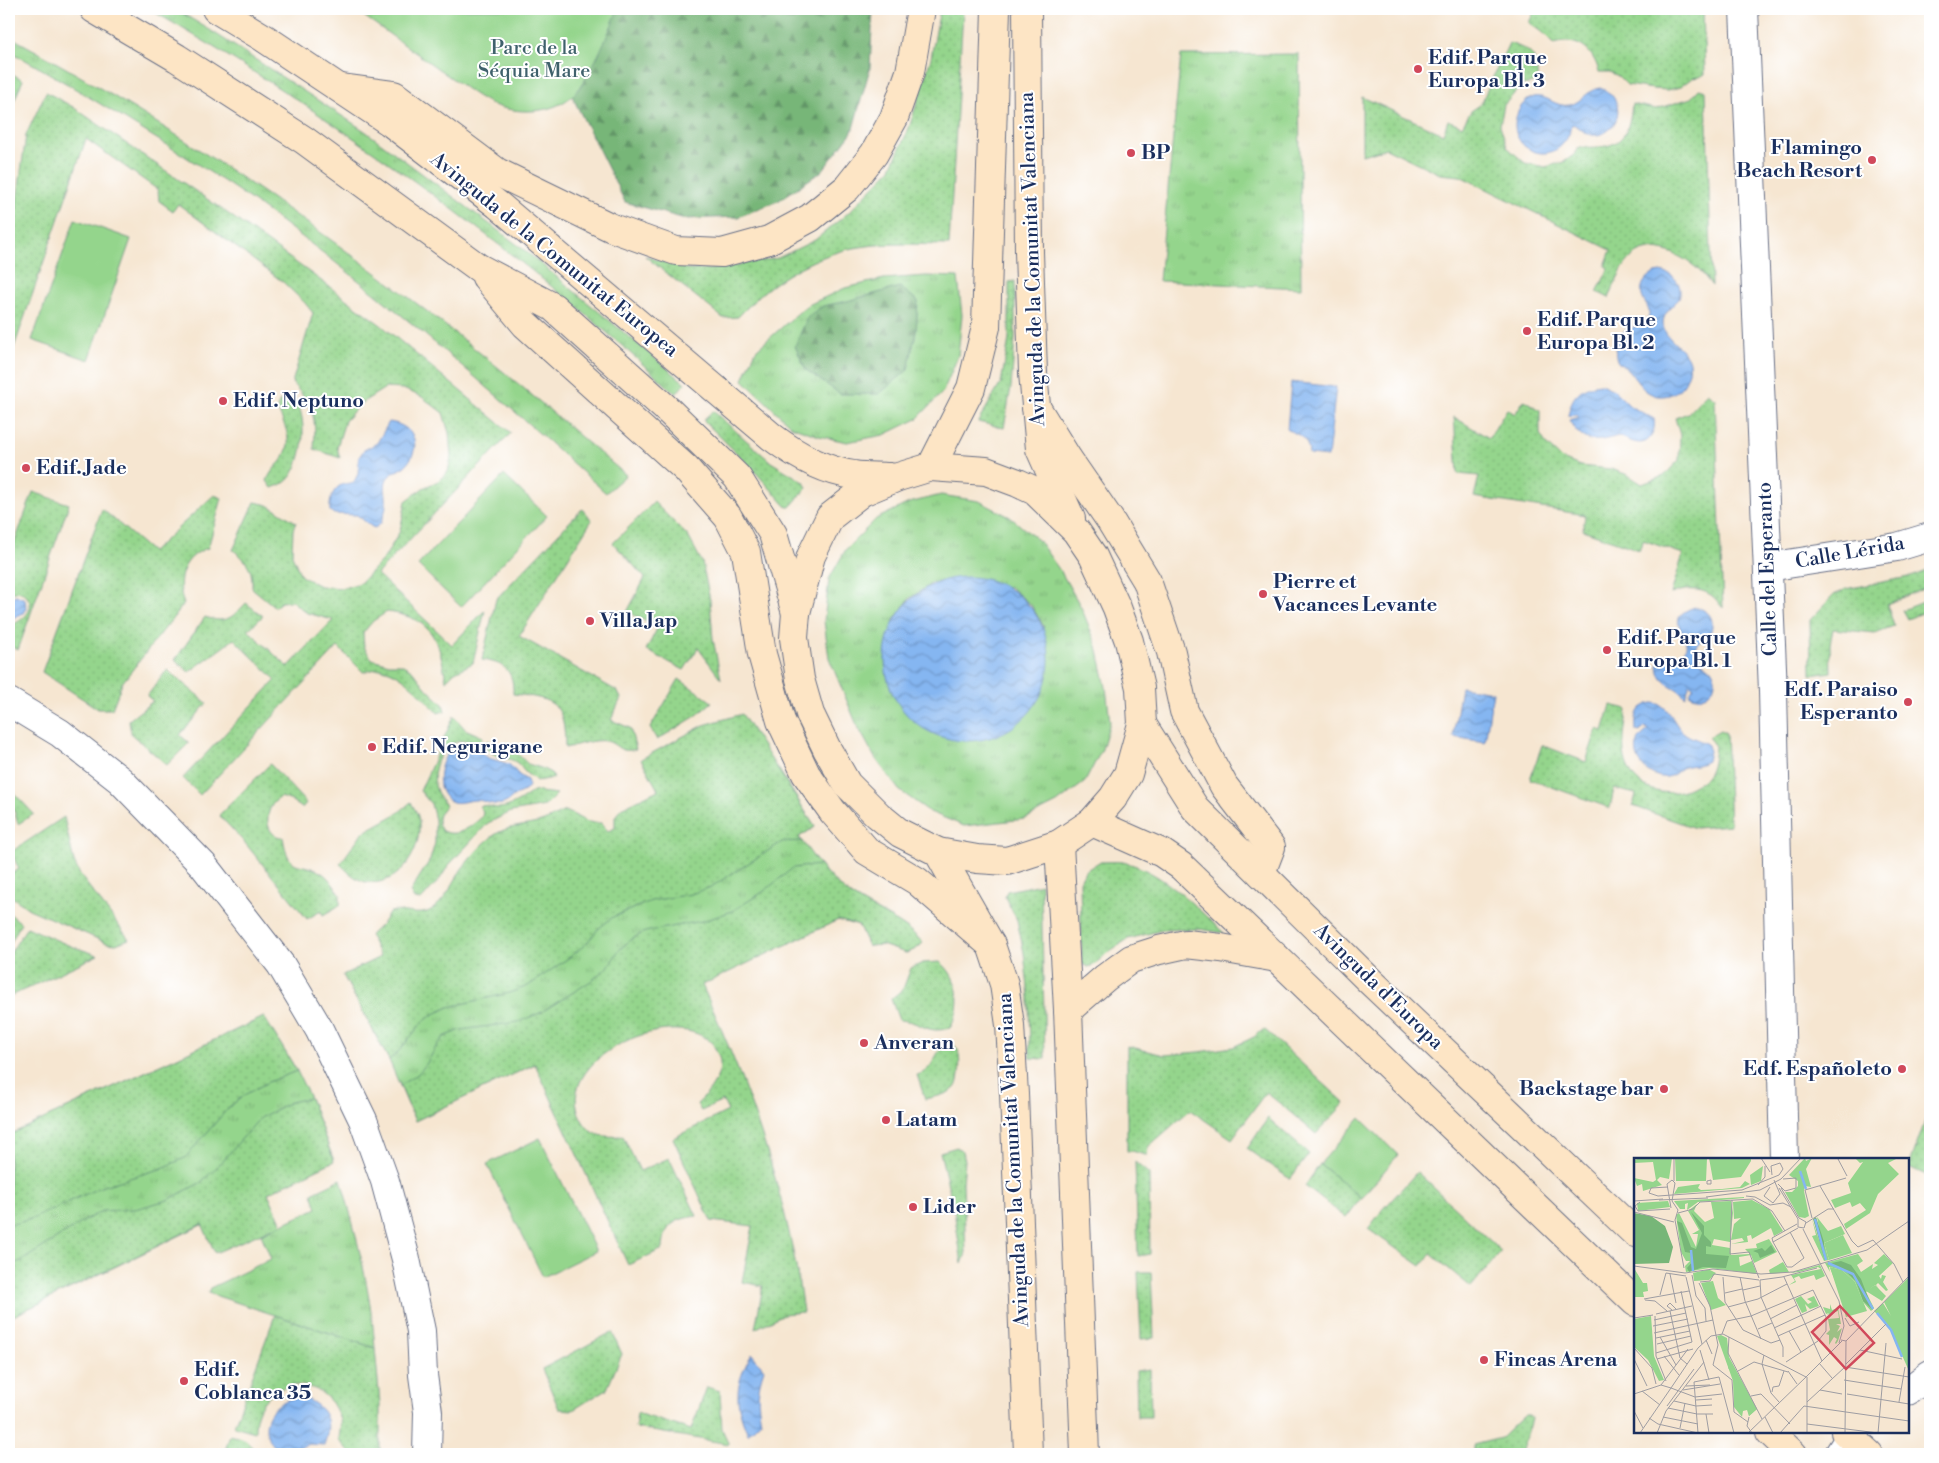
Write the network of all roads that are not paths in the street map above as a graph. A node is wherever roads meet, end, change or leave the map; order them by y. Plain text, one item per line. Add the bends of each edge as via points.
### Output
1 (94, 9) edge
2 (216, 9) edge
3 (921, 9) edge
4 (996, 9) edge
5 (1027, 9) edge
6 (1744, 9) edge
7 (336, 87) junction
8 (479, 268) junction
9 (1036, 407) junction
10 (931, 468) junction
11 (898, 478) junction
12 (1076, 531) junction
13 (1930, 538) edge
14 (1768, 567) junction
15 (796, 613) junction
16 (9, 702) edge
17 (1142, 724) junction
18 (1092, 822) junction
19 (1059, 844) junction
20 (938, 852) junction
21 (1261, 873) junction
22 (991, 944) junction
23 (1277, 958) junction
24 (1068, 1010) junction
25 (1784, 1158) edge
26 (1634, 1232) edge
27 (1634, 1301) edge
28 (1930, 1374) edge
29 (1909, 1391) edge
30 (1771, 1433) edge
31 (427, 1454) edge
32 (1028, 1454) edge
33 (1085, 1454) edge
34 (1793, 1454) edge

1 - 8 main road, Avinguda de la Comunitat Europea via 304,140
2 - 7 main road, Avinguda de la Comunitat Europea
3 - 7 main road via 910,72 894,118 874,154 847,188 810,218 769,240 722,253 676,251 612,228 497,172 394,95
4 - 10 main road, Avinguda de la Comunitat Valenciana via 986,327 971,388
5 - 9 main road, Avinguda de la Comunitat Valenciana via 1029,252
6 - 14 street, Calle del Esperanto
7 - 11 main road, Avinguda de la Comunitat Europea via 390,122 498,204 793,452 813,463 853,475
8 - 15 main road, Avinguda de la Comunitat Europea via 553,307 737,477 773,534
8 - 22 main road, Avinguda de la Comunitat Europea via 525,324 686,469 728,518 746,552 765,664 780,721 806,774 832,812 867,851 917,881
9 - 12 main road, Avinguda de la Comunitat Valenciana via 1040,449
9 - 21 main road via 1147,581 1171,652 1184,711 1224,786 1271,847
10 - 11 main road
10 - 12 main road via 986,471 1018,483 1035,491
11 - 15 main road via 862,492 830,517 811,556
12 - 17 main road via 1093,556 1129,641 1140,688
13 - 14 street, Calle Lérida via 1897,547
14 - 25 street, Calle del Esperanto
15 - 20 main road via 794,638 800,679 810,714 847,784 900,834
16 - 31 street via 60,733 120,780 203,865 281,965 319,1029 363,1120 406,1259 420,1331 428,1412
17 - 18 main road via 1128,774
17 - 21 main road, Avinguda d'Europa via 1195,808
18 - 19 main road
18 - 23 main road via 1162,853 1181,866
19 - 20 main road via 1007,861
19 - 24 main road
20 - 22 main road, Avinguda de la Comunitat Valenciana
21 - 26 main road, Avinguda d'Europa
22 - 32 main road, Avinguda de la Comunitat Valenciana via 1004,984 1010,1025
23 - 24 main road via 1186,944 1159,950 1131,959
23 - 27 main road
24 - 33 main road
28 - 29 street
30 - 34 main road

